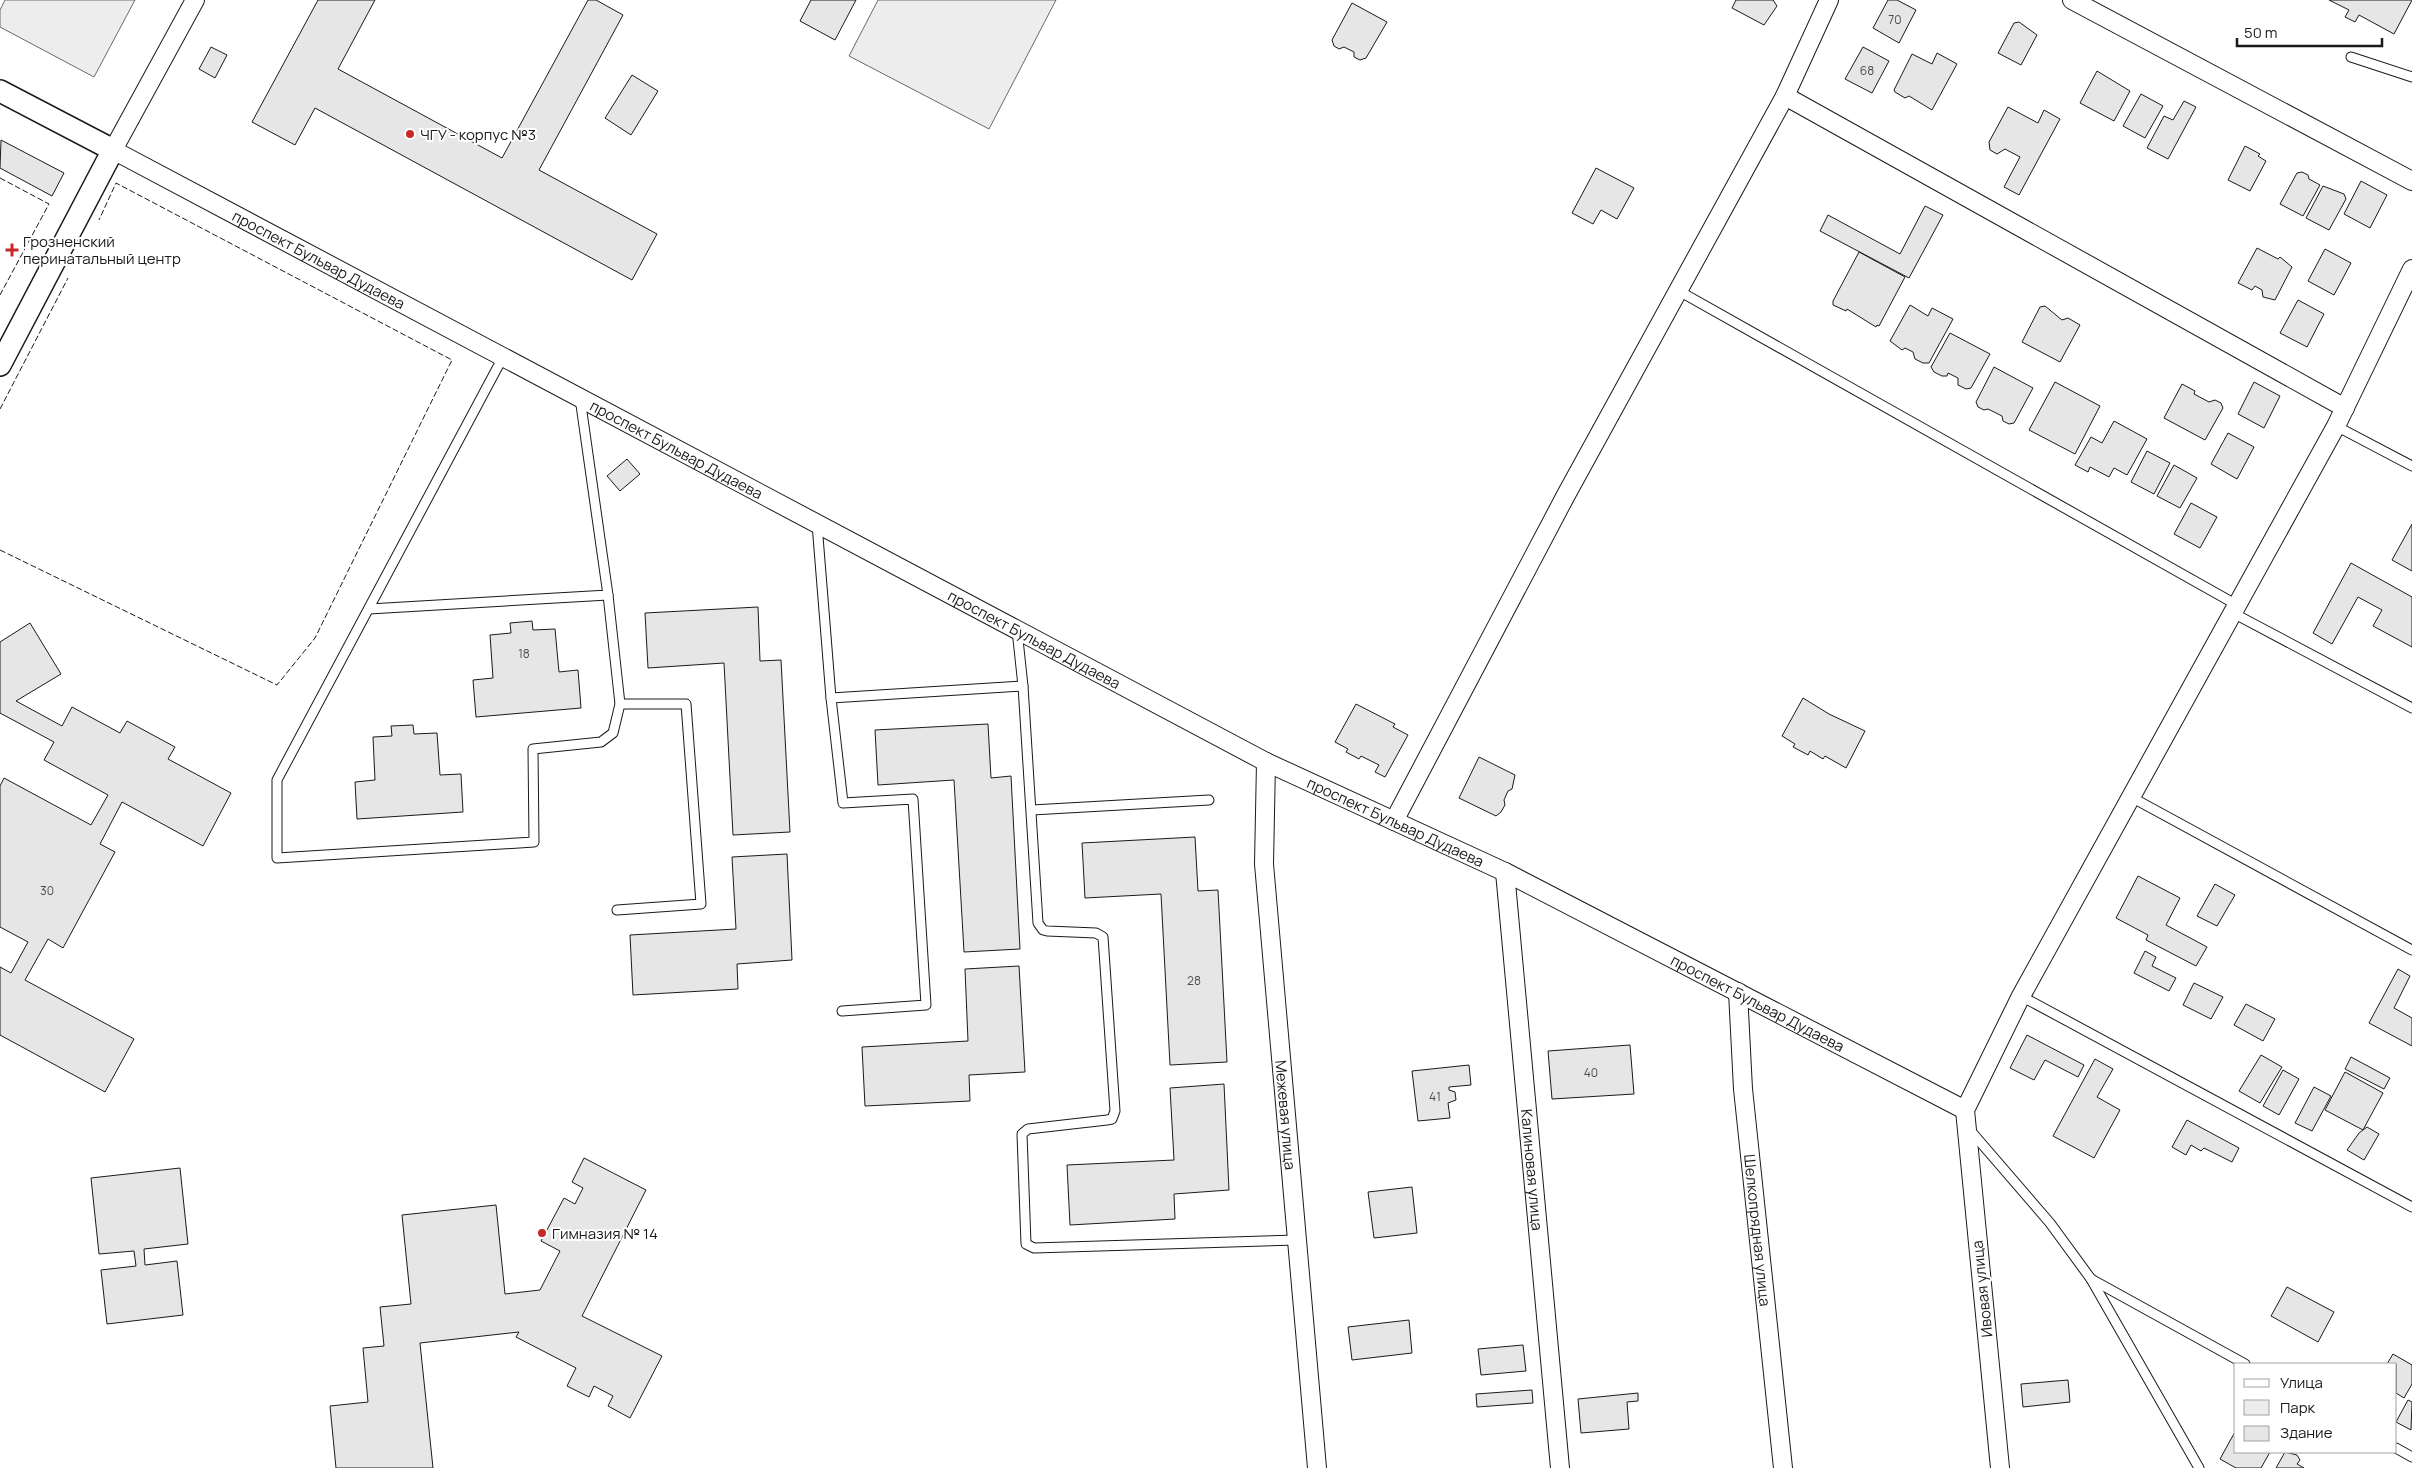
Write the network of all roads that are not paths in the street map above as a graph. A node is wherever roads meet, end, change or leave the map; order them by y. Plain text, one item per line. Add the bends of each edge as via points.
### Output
1 (195, 0) edge
2 (1829, 0) edge
3 (2072, 0) edge
4 (2351, 57) dead end
5 (2412, 77) edge
6 (1, 93) edge
7 (1784, 96) junction
8 (113, 150) junction
9 (2412, 181) edge
10 (2412, 269) edge
11 (1679, 291) junction
12 (503, 357) junction
13 (0, 365) edge
14 (580, 398) junction
15 (2345, 408) junction
16 (2336, 426) junction
17 (2412, 466) edge
18 (817, 524) junction
19 (608, 595) junction
20 (369, 609) junction
21 (2235, 609) junction
22 (1017, 630) junction
23 (1023, 686) junction
24 (831, 698) junction
25 (620, 704) junction
26 (2412, 708) edge
27 (1266, 762) junction
28 (2132, 797) junction
29 (1210, 800) dead end
30 (1032, 810) junction
31 (1394, 821) junction
32 (1505, 872) junction
33 (617, 910) dead end
34 (2412, 950) edge
35 (1738, 992) junction
36 (2021, 996) junction
37 (842, 1011) dead end
38 (1965, 1118) junction
39 (2412, 1207) edge
40 (1297, 1240) junction
41 (2091, 1279) junction
42 (2243, 1363) edge
43 (2397, 1449) edge
44 (2412, 1457) edge
45 (1318, 1468) edge
46 (1560, 1468) edge
47 (1783, 1468) edge
48 (2000, 1468) edge
49 (2199, 1468) edge

1 - 8 street
2 - 7 street
3 - 9 street
4 - 5 lane
6 - 8 street
7 - 11 street
7 - 15 street
8 - 12 street, проспект Бульвар Дудаева
8 - 13 street
10 - 15 street
11 - 21 lane
11 - 31 street via 1561,504
12 - 14 street, проспект Бульвар Дудаева
12 - 20 lane
14 - 18 street, проспект Бульвар Дудаева
14 - 19 lane
15 - 16 street
16 - 17 lane
16 - 21 street
18 - 22 street, проспект Бульвар Дудаева
18 - 24 lane
19 - 20 lane
19 - 25 lane
20 - 25 lane via 277,780 277,858 534,842 533,749 601,742 613,733
21 - 26 lane
21 - 28 street
22 - 23 lane
22 - 27 street, проспект Бульвар Дудаева
23 - 24 lane
23 - 30 lane
24 - 37 lane via 843,803 913,799 926,1005
25 - 33 lane via 686,704 701,904
27 - 31 street, проспект Бульвар Дудаева
27 - 40 street, Межевая улица via 1264,864
28 - 34 lane
28 - 36 street
29 - 30 lane
30 - 40 lane via 1040,927 1047,931 1096,933 1104,941 1115,1111 1107,1120 1028,1129 1022,1134 1026,1244 1034,1248
31 - 32 street, проспект Бульвар Дудаева
32 - 35 street, проспект Бульвар Дудаева
32 - 46 street, Калиновая улица
35 - 38 street, проспект Бульвар Дудаева
35 - 47 street, Шелкопрядная улица via 1743,1088
36 - 38 street
36 - 39 lane
38 - 41 lane
38 - 48 street, Ивовая улица
40 - 45 street, Межевая улица
41 - 42 lane
41 - 49 lane
43 - 44 lane

